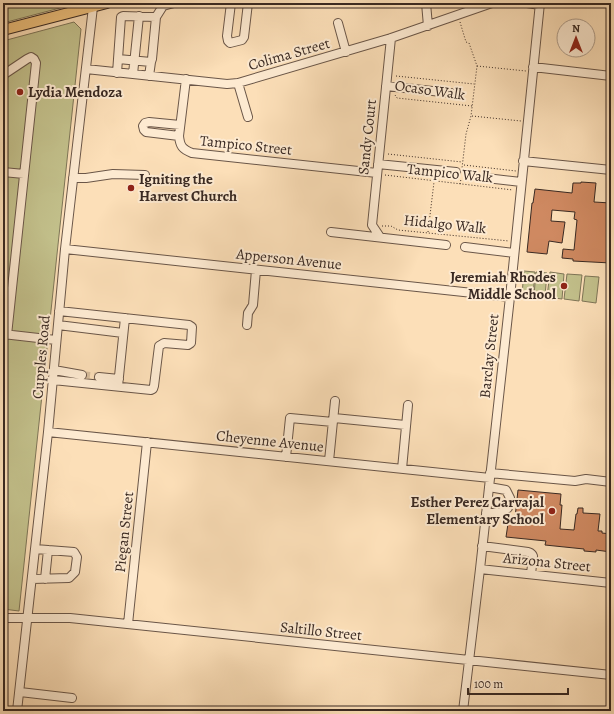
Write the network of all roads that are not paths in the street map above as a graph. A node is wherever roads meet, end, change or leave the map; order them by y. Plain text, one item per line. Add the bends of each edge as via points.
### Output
1 (108, 3) edge
2 (174, 3) edge
3 (231, 3) edge
4 (248, 3) edge
5 (426, 3) edge
6 (492, 3) edge
7 (527, 3) edge
8 (163, 4) edge
9 (540, 4) edge
10 (93, 5) edge
11 (139, 16) junction
12 (156, 17) junction
13 (338, 23) dead end
14 (428, 26) junction
15 (3, 30) edge
16 (391, 38) junction
17 (346, 52) junction
18 (118, 59) junction
19 (135, 61) junction
20 (151, 62) junction
21 (86, 69) junction
22 (533, 69) junction
23 (117, 73) junction
24 (133, 74) junction
25 (3, 75) edge
26 (149, 76) junction
27 (611, 76) edge
28 (186, 79) junction
29 (238, 83) junction
30 (386, 90) junction
31 (452, 93) dead end
32 (248, 117) dead end
33 (180, 125) junction
34 (179, 136) junction
35 (524, 161) junction
36 (378, 164) junction
37 (611, 170) edge
38 (3, 172) edge
39 (24, 174) junction
40 (377, 174) junction
41 (459, 174) road end
42 (145, 175) dead end
43 (73, 178) junction
44 (486, 178) dead end
45 (521, 187) junction
46 (331, 232) dead end
47 (380, 237) junction
48 (446, 245) dead end
49 (464, 247) dead end
50 (65, 249) junction
51 (514, 253) junction
52 (256, 270) junction
53 (510, 297) junction
54 (59, 311) junction
55 (125, 318) junction
56 (58, 325) junction
57 (247, 325) dead end
58 (124, 333) junction
59 (5, 334) edge
60 (56, 340) junction
61 (54, 370) junction
62 (82, 375) tunnel mouth
63 (99, 377) tunnel mouth
64 (53, 380) junction
65 (119, 383) junction
66 (335, 401) dead end
67 (408, 405) dead end
68 (334, 420) junction
69 (406, 424) junction
70 (48, 432) junction
71 (147, 442) junction
72 (286, 457) junction
73 (329, 461) junction
74 (402, 469) junction
75 (490, 475) junction
76 (611, 482) edge
77 (489, 487) junction
78 (486, 513) junction
79 (482, 546) junction
80 (35, 549) junction
81 (48, 550) junction
82 (480, 569) junction
83 (531, 574) junction
84 (32, 579) junction
85 (45, 579) junction
86 (611, 583) edge
87 (3, 618) edge
88 (28, 618) junction
89 (128, 624) junction
90 (468, 661) junction
91 (611, 675) edge
92 (20, 692) junction
93 (72, 698) dead end
94 (18, 711) edge
95 (462, 711) edge

1 - 10 main road
2 - 8 street
3 - 4 street via 228,36 230,43 244,38
5 - 14 street
6 - 14 street, Colima Street
7 - 9 street
8 - 12 street
9 - 22 street, Barclay Street
10 - 15 main road
10 - 21 street, Cupples Road
11 - 12 street
11 - 18 street via 121,18
11 - 19 street
12 - 20 street
13 - 17 street
14 - 16 street, Colima Street
16 - 17 street, Colima Street
16 - 30 street, Sandy Court
17 - 29 street, Colima Street
18 - 19 street
18 - 23 street
19 - 20 street
19 - 24 street
20 - 26 street
21 - 23 street, Colima Street
21 - 43 street, Cupples Road
22 - 27 street
22 - 35 street, Barclay Street
23 - 24 street, Colima Street
24 - 26 street, Colima Street
25 - 39 street via 27,58 31,57 36,63
26 - 28 street, Colima Street
28 - 29 street, Colima Street
28 - 33 street, Tampico Street
29 - 32 street
30 - 31 street
30 - 36 street, Sandy Court
33 - 34 street, Tampico Street
33 - 34 street via 149,122 144,126 146,132
34 - 40 street, Tampico Street via 181,146 192,154
35 - 37 street
35 - 45 street, Barclay Street
36 - 40 street, Sandy Court
36 - 41 street
38 - 39 street
39 - 59 street
40 - 47 street, Sandy Court via 372,225
42 - 43 street via 113,174
43 - 50 street, Cupples Road
44 - 45 street
45 - 51 street, Barclay Street
46 - 47 street
47 - 48 street
49 - 51 street
50 - 52 street, Apperson Avenue
50 - 54 street, Cupples Road
51 - 53 street, Barclay Street
52 - 53 street, Apperson Avenue
52 - 57 street via 253,305 248,313
53 - 75 street, Barclay Street
54 - 55 street
54 - 56 street, Cupples Road
55 - 58 street
55 - 65 street via 189,325 192,327 191,343 164,343 159,346 153,389
56 - 58 street
56 - 60 street, Cupples Road
58 - 65 street
59 - 60 street
60 - 61 street, Cupples Road
61 - 62 street
61 - 64 street, Cupples Road
63 - 65 street
64 - 65 street
64 - 70 street, Cupples Road
66 - 68 street
67 - 69 street
68 - 69 street
68 - 72 street via 290,418
68 - 73 street
69 - 74 street
70 - 71 street, Cheyenne Avenue
70 - 80 street, Cupples Road
71 - 72 street, Cheyenne Avenue
71 - 89 street, Piegan Street
72 - 73 street, Cheyenne Avenue
73 - 74 street, Cheyenne Avenue
74 - 75 street, Cheyenne Avenue
75 - 76 street, Cheyenne Avenue
75 - 77 street, Barclay Street
77 - 78 street, Barclay Street
77 - 78 street via 506,490 510,498 508,508 500,513
78 - 79 street, Barclay Street
79 - 82 street, Barclay Street
79 - 83 street via 533,554
80 - 81 street
80 - 84 street, Cupples Road
81 - 85 street
81 - 85 street via 74,552 77,557 75,572 69,578
82 - 83 street, Arizona Street
82 - 90 street, Barclay Street
83 - 86 street, Arizona Street
84 - 85 street
84 - 88 street, Cupples Road
87 - 88 street, Saltillo Street
88 - 89 street, Saltillo Street via 70,618
88 - 92 street, Cupples Road
89 - 90 street, Saltillo Street
90 - 91 street, Saltillo Street
90 - 95 street, Barclay Street
92 - 93 street
92 - 94 street, Cupples Road

